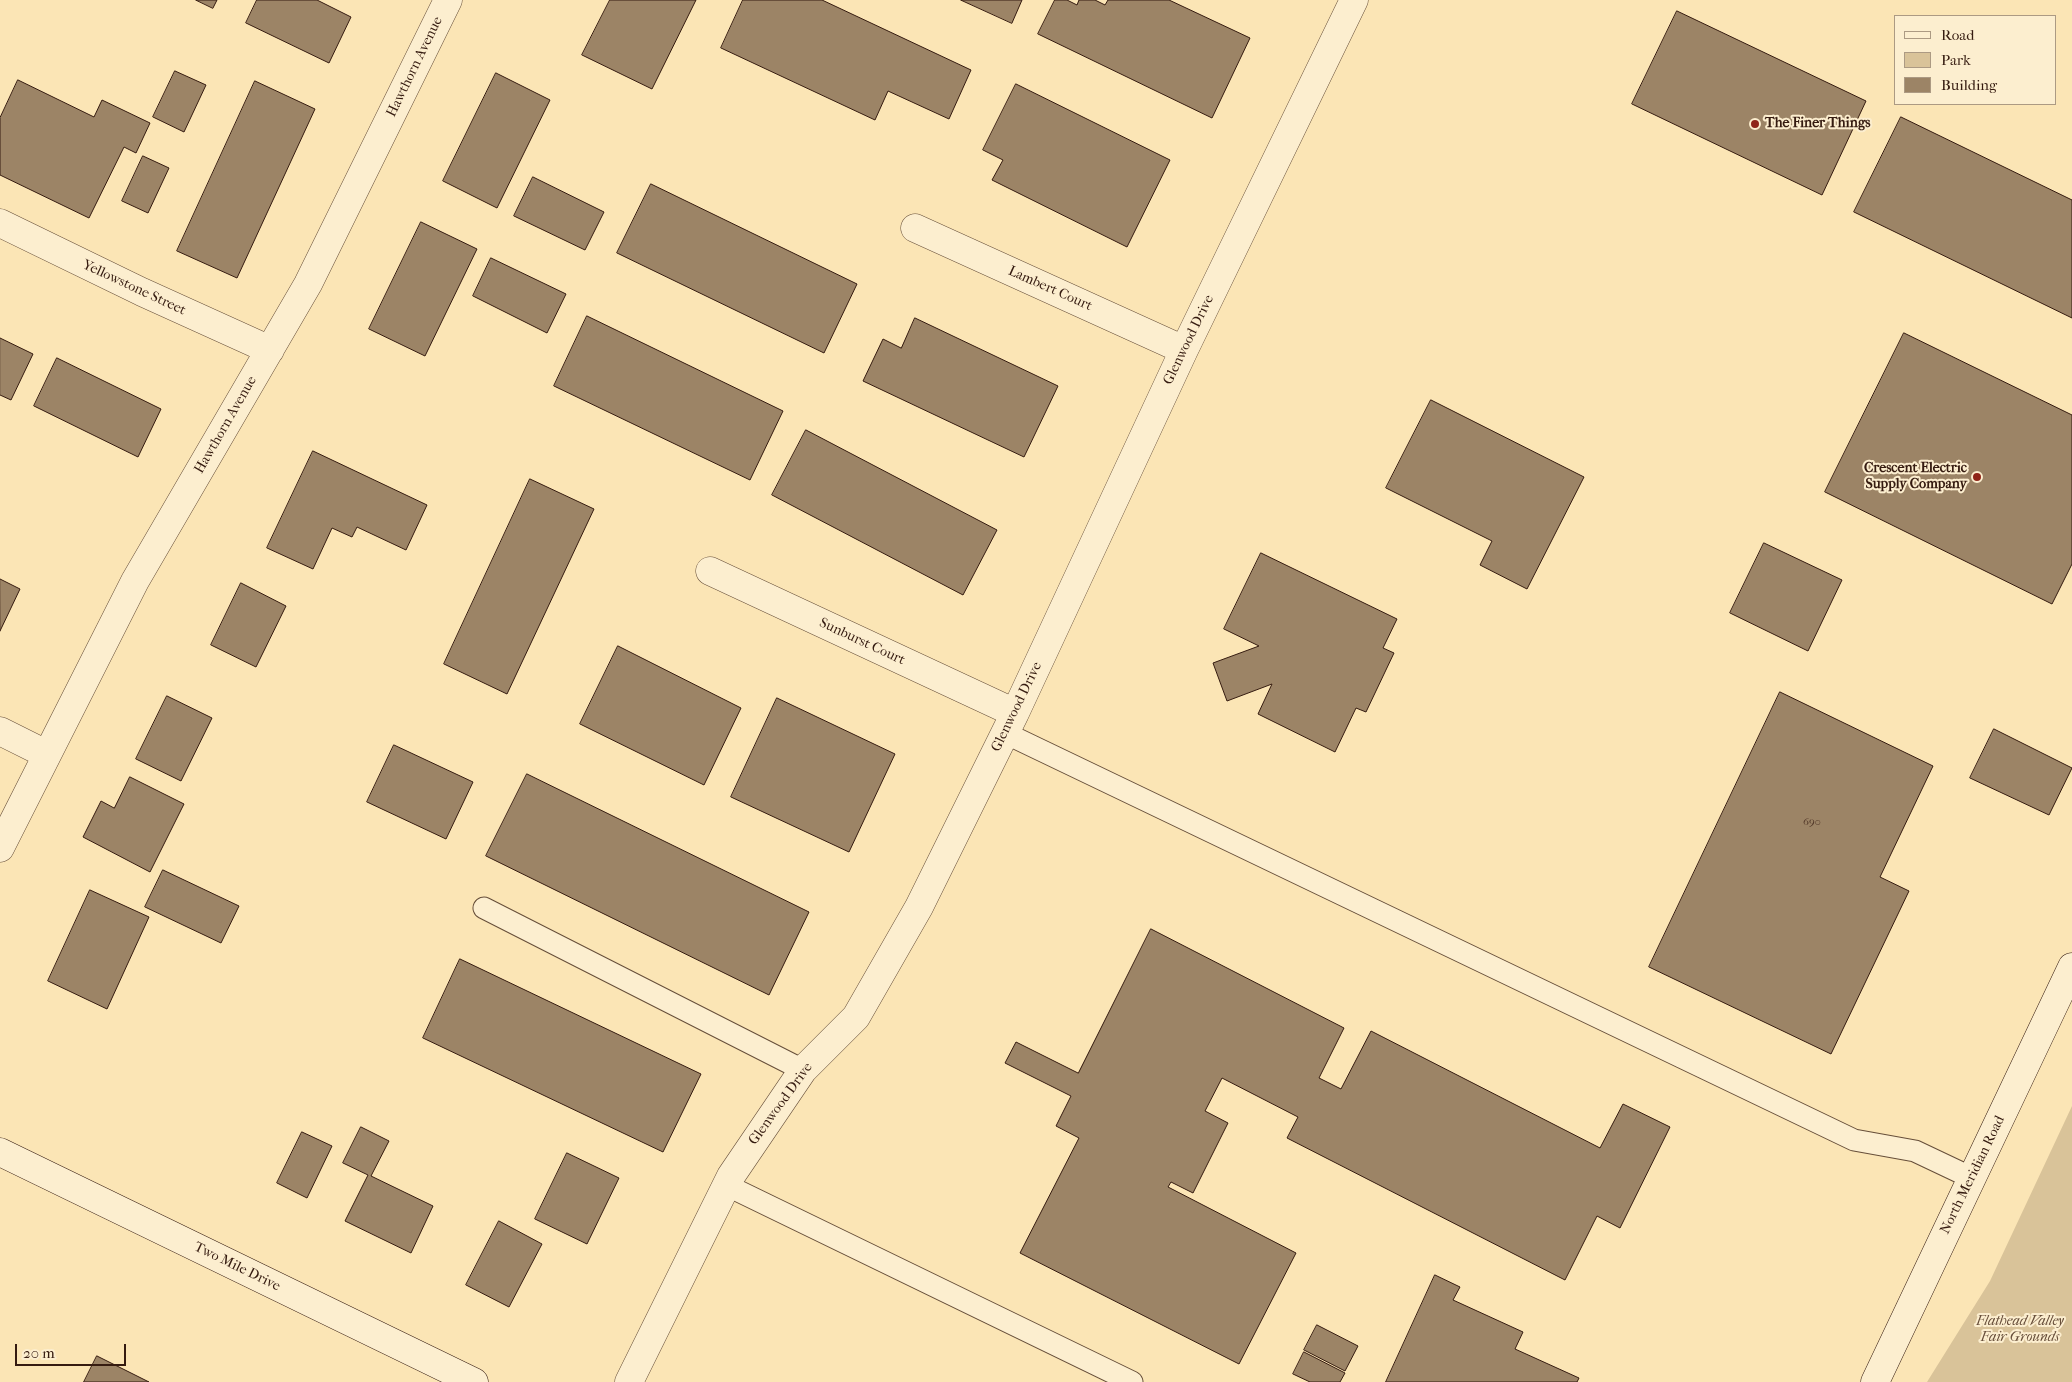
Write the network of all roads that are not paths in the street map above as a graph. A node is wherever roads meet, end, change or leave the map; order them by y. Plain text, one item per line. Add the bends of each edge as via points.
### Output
1 (448, 0) edge
2 (1346, 3) edge
3 (0, 223) edge
4 (915, 228) dead end
5 (270, 350) junction
6 (1184, 350) junction
7 (710, 571) dead end
8 (1010, 723) junction
9 (0, 731) edge
10 (46, 754) junction
11 (0, 848) edge
12 (484, 908) dead end
13 (2072, 967) edge
14 (803, 1070) junction
15 (0, 1152) edge
16 (1972, 1178) junction
17 (726, 1186) junction
18 (474, 1382) edge
19 (628, 1382) edge
20 (1132, 1382) edge
21 (1875, 1382) edge

1 - 5 street, Hawthorn Avenue via 308,284
2 - 6 street, Glenwood Drive
3 - 5 street, Yellowstone Street
4 - 6 street, Lambert Court
5 - 10 street, Hawthorn Avenue via 135,582
6 - 8 street, Glenwood Drive
7 - 8 street, Sunburst Court
8 - 14 street, Glenwood Drive via 918,907 856,1017
8 - 16 lane via 1854,1140 1915,1151
9 - 10 street
10 - 11 street, Hawthorn Avenue
12 - 14 lane
13 - 16 street, North Meridian Road
14 - 17 street, Glenwood Drive
15 - 18 street, Two Mile Drive
16 - 21 street, North Meridian Road
17 - 19 street, Glenwood Drive
17 - 20 lane

